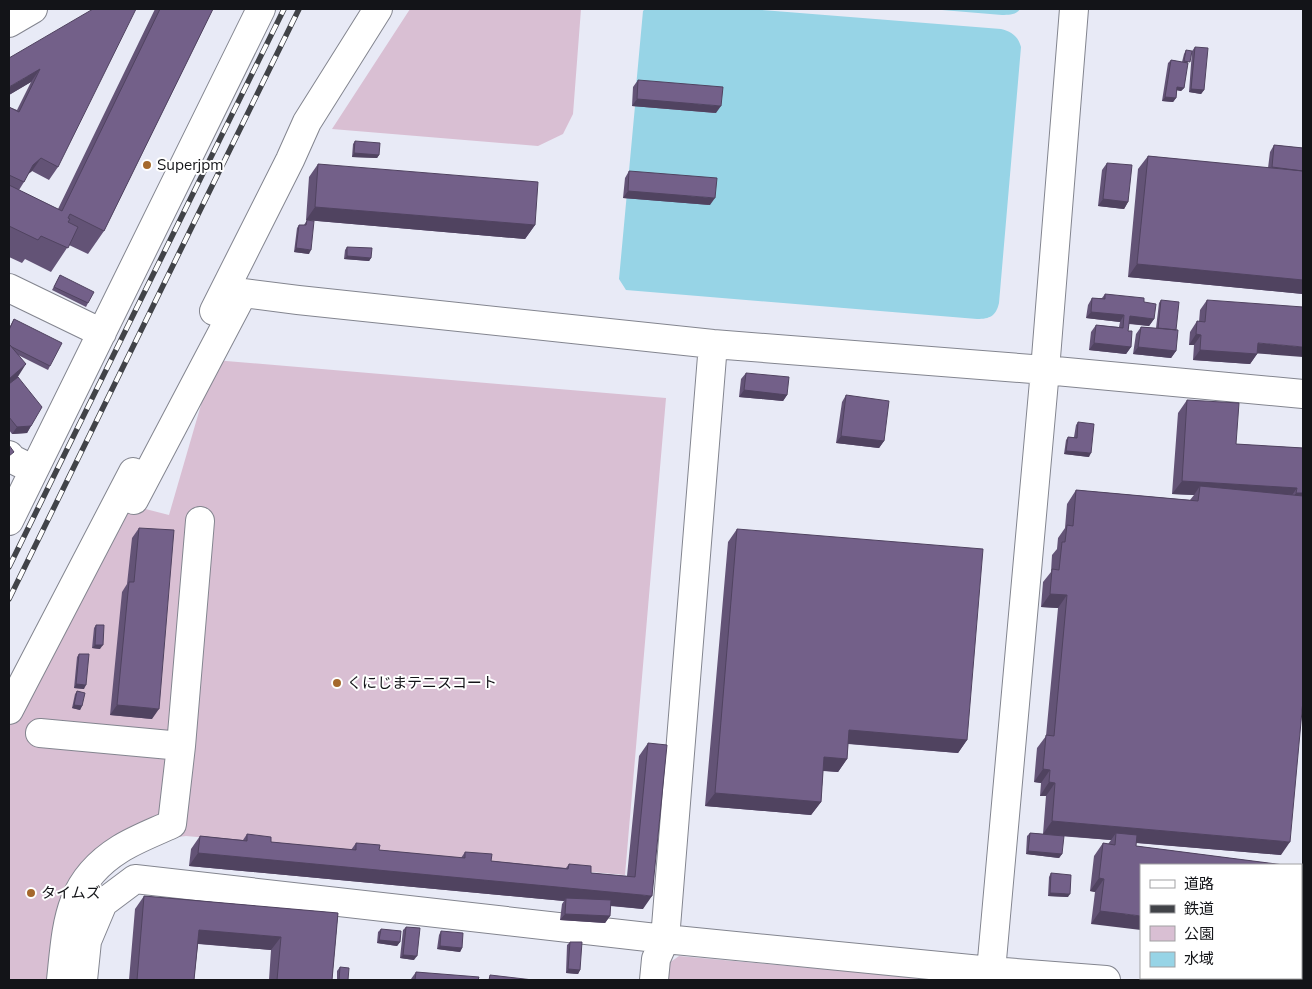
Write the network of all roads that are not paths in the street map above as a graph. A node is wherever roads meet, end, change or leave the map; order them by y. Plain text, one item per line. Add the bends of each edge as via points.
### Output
1 (32, 9) edge
2 (261, 9) edge
3 (378, 9) edge
4 (1074, 9) edge
5 (9, 23) edge
6 (9, 288) edge
7 (102, 333) junction
8 (713, 344) junction
9 (1045, 370) junction
10 (1303, 394) edge
11 (9, 455) edge
12 (34, 470) junction
13 (134, 500) dead end
14 (9, 521) edge
15 (200, 521) dead end
16 (9, 710) edge
17 (40, 733) dead end
18 (181, 746) junction
19 (665, 938) junction
20 (991, 970) junction
21 (62, 980) edge
22 (83, 980) edge
23 (654, 980) edge
24 (1106, 980) edge

1 - 5 street
2 - 7 street
3 - 16 street via 306,122 290,160 118,502
4 - 9 street
6 - 7 street
7 - 12 street
8 - 9 street
8 - 13 street via 243,293
8 - 19 street
9 - 10 street
9 - 20 street
11 - 12 street
12 - 14 street
15 - 18 street
17 - 18 street
18 - 21 street via 172,824 119,849 89,875 69,917
19 - 20 street
19 - 22 street via 134,880 103,903 87,941
19 - 23 street via 656,959
20 - 24 street

